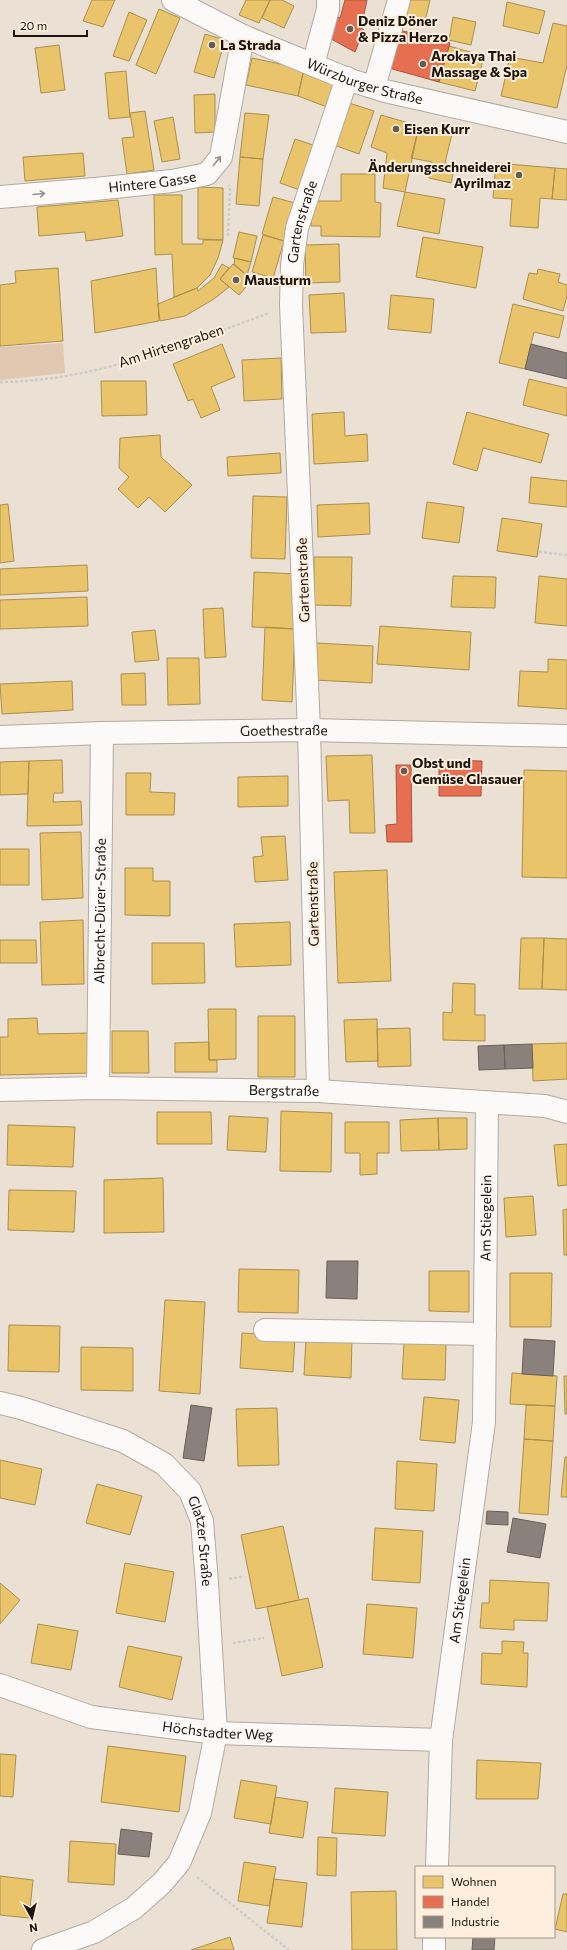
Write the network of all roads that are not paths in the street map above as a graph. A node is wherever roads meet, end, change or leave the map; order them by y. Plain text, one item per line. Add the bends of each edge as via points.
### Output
1 (173, 0) edge
2 (328, 0) edge
3 (399, 0) edge
4 (243, 36) junction
5 (313, 65) junction
6 (347, 78) junction
7 (374, 87) junction
8 (567, 132) edge
9 (0, 196) edge
10 (309, 730) junction
11 (102, 734) junction
12 (567, 736) edge
13 (0, 737) edge
14 (98, 1088) junction
15 (0, 1090) edge
16 (318, 1091) junction
17 (487, 1103) junction
18 (567, 1112) edge
19 (265, 1330) dead end
20 (485, 1334) junction
21 (0, 1403) edge
22 (0, 1685) edge
23 (216, 1733) junction
24 (441, 1740) junction
25 (436, 1866) edge
26 (434, 1938) edge
27 (43, 1950) edge
28 (434, 1950) edge

1 - 4 street, Würzburger Straße
2 - 5 street via 328,9
3 - 7 street
4 - 5 street, Würzburger Straße
9 -> 4 street, Hintere Gasse via 172,181 207,174 221,156
5 - 6 street, Würzburger Straße
6 - 7 street, Würzburger Straße
6 - 10 street, Gartenstraße via 297,228 292,265 291,305
7 - 8 street, Würzburger Straße
10 - 11 street, Goethestraße
10 - 12 street, Goethestraße
10 - 16 street, Gartenstraße
11 - 13 street, Goethestraße
11 - 14 street, Albrecht-Dürer-Straße
14 - 15 street, Bergstraße
14 - 16 street, Bergstraße
16 - 17 street, Bergstraße
17 - 18 street, Bergstraße via 545,1106
17 - 20 street, Am Stiegelein
19 - 20 street
20 - 24 street, Am Stiegelein via 484,1422
21 - 23 street, Glatzer Straße via 123,1442 164,1464 190,1491 202,1521
22 - 23 street, Höchstadter Weg via 92,1717
23 - 24 street, Höchstadter Weg
23 - 27 street, Glatzer Straße via 200,1813 179,1863 162,1883 134,1908 94,1932
24 - 25 street, Am Stiegelein
26 - 28 street

